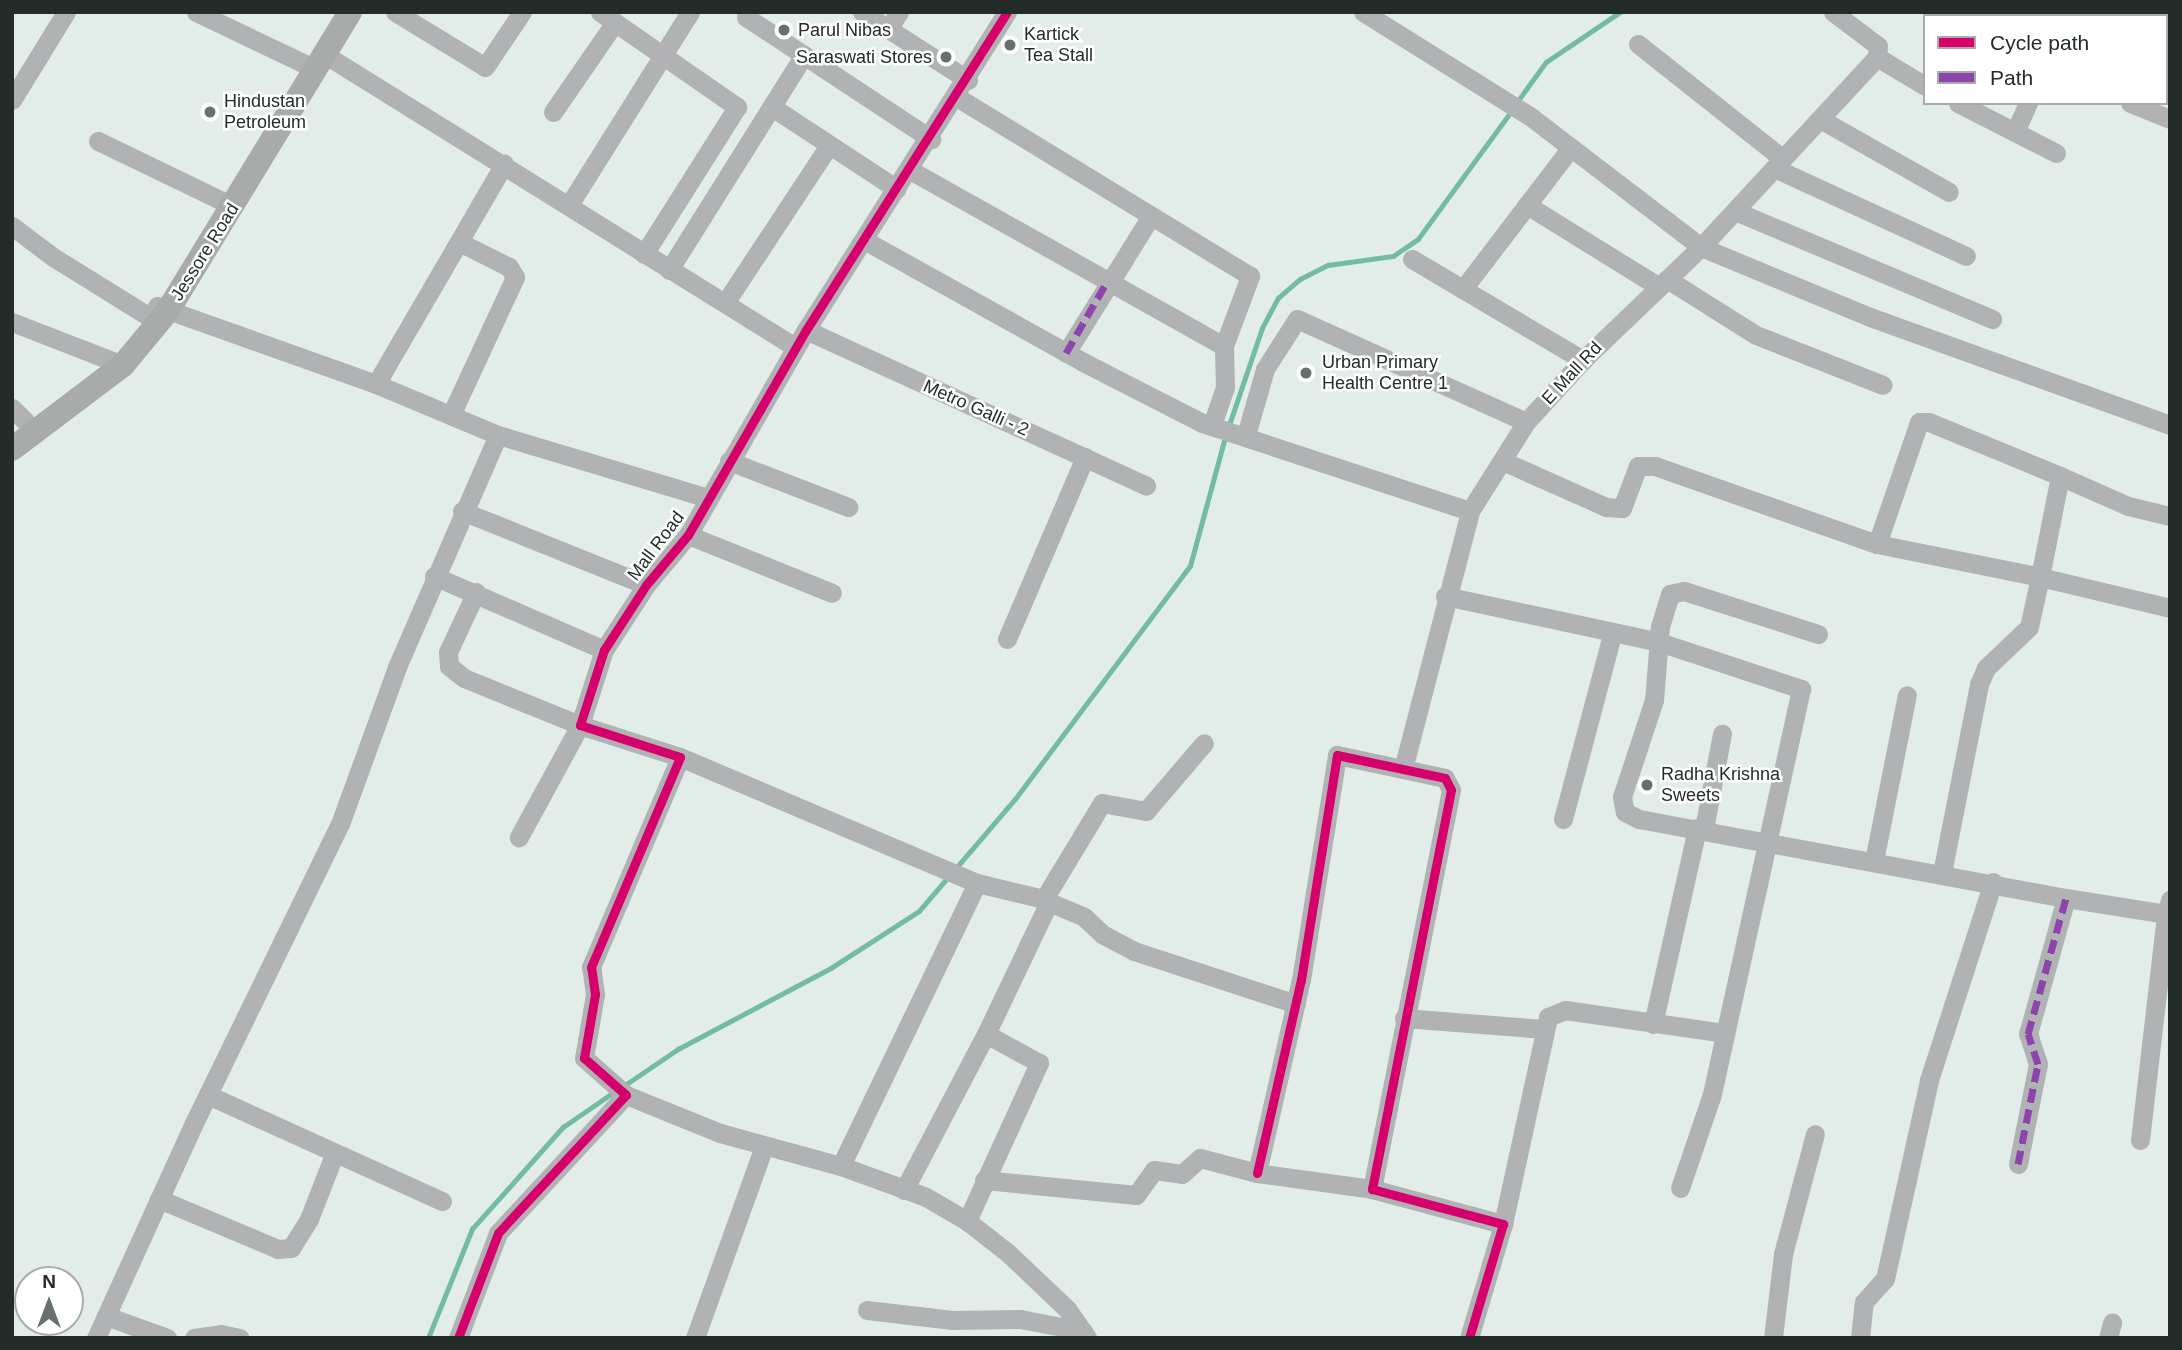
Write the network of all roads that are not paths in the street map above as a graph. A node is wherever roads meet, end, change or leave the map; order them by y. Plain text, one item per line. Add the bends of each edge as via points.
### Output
1 (66, 12) edge
2 (196, 12) edge
3 (337, 12) edge
4 (350, 12) edge
5 (396, 12) edge
6 (522, 12) edge
7 (690, 12) edge
8 (862, 12) edge
9 (1007, 12) edge
10 (1363, 12) edge
11 (1833, 12) edge
12 (608, 17) edge
13 (746, 17) dead end
14 (894, 20) edge
15 (1638, 44) dead end
16 (804, 55) junction
17 (1877, 57) junction
18 (662, 58) junction
19 (315, 59) junction
20 (1923, 85) edge
21 (962, 89) junction
22 (12, 100) edge
23 (2027, 105) edge
24 (2135, 105) edge
25 (1968, 106) edge
26 (772, 107) junction
27 (553, 112) dead end
28 (1820, 119) junction
29 (2170, 119) edge
30 (2015, 132) junction
31 (931, 138) junction
32 (98, 141) dead end
33 (829, 145) junction
34 (1571, 147) junction
35 (2056, 153) dead end
36 (1778, 163) junction
37 (504, 164) junction
38 (910, 170) junction
39 (897, 189) junction
40 (1949, 192) dead end
41 (222, 201) junction
42 (569, 205) junction
43 (1527, 205) junction
44 (1735, 211) junction
45 (1151, 216) junction
46 (12, 226) edge
47 (864, 240) junction
48 (459, 242) junction
49 (1701, 247) junction
50 (645, 254) junction
51 (1966, 256) dead end
52 (1412, 258) dead end
53 (670, 270) junction
54 (1108, 281) junction
55 (1663, 283) junction
56 (1464, 289) junction
57 (725, 303) junction
58 (158, 314) junction
59 (1992, 319) dead end
60 (12, 322) edge
61 (806, 330) junction
62 (1224, 345) junction
63 (795, 347) junction
64 (1066, 353) junction
65 (1583, 360) junction
66 (119, 363) junction
67 (376, 384) junction
68 (1883, 386) dead end
69 (451, 415) junction
70 (17, 419) edge
71 (1526, 422) junction
72 (1207, 424) junction
73 (2170, 425) edge
74 (498, 435) junction
75 (1245, 435) junction
76 (12, 449) edge
77 (1086, 457) junction
78 (729, 461) junction
79 (1505, 462) junction
80 (2060, 476) junction
81 (1146, 486) dead end
82 (708, 498) junction
83 (848, 507) dead end
84 (462, 511) junction
85 (1470, 511) junction
86 (2170, 516) edge
87 (688, 535) junction
88 (1877, 544) junction
89 (434, 576) junction
90 (2040, 577) junction
91 (646, 585) junction
92 (476, 592) junction
93 (832, 593) dead end
94 (1445, 596) junction
95 (2170, 608) edge
96 (1818, 634) dead end
97 (1612, 635) junction
98 (1007, 639) dead end
99 (1659, 642) junction
100 (604, 650) junction
101 (1908, 695) dead end
102 (580, 725) junction
103 (1722, 734) dead end
104 (1204, 743) dead end
105 (680, 757) junction
106 (1403, 769) junction
107 (1563, 819) dead end
108 (1700, 828) junction
109 (519, 837) dead end
110 (1770, 841) junction
111 (1874, 860) junction
112 (1942, 873) junction
113 (969, 880) junction
114 (1993, 882) junction
115 (2066, 898) junction
116 (1046, 900) junction
117 (2169, 910) edge
118 (1296, 1004) junction
119 (1404, 1018) junction
120 (1653, 1024) junction
121 (1544, 1029) junction
122 (1725, 1033) junction
123 (986, 1034) junction
124 (623, 1094) junction
125 (208, 1095) junction
126 (1815, 1134) dead end
127 (2140, 1140) dead end
128 (764, 1146) junction
129 (334, 1155) junction
130 (2018, 1164) dead end
131 (841, 1166) junction
132 (1257, 1172) junction
133 (984, 1180) junction
134 (1680, 1188) dead end
135 (1372, 1189) junction
136 (904, 1190) junction
137 (159, 1199) junction
138 (442, 1201) dead end
139 (967, 1221) junction
140 (1503, 1224) junction
141 (867, 1310) dead end
142 (106, 1316) junction
143 (1085, 1335) edge
144 (96, 1338) edge
145 (166, 1338) edge
146 (194, 1338) edge
147 (240, 1338) edge
148 (458, 1338) edge
149 (695, 1338) edge
150 (1469, 1338) edge
151 (1773, 1338) edge
152 (1860, 1338) edge

1 - 22 street
2 - 19 street
3 - 19 main road, Jessore Road
4 - 19 main road, Jessore Road
5 - 6 street via 485,67
7 - 18 street
8 - 14 street
9 - 21 street, Mall Road
10 - 34 street via 1494,92
11 - 17 street via 1878,46
12 - 18 street
12 - 27 street
13 - 16 street
14 - 21 street
15 - 36 street
16 - 26 street
16 - 31 street
17 - 20 street
17 - 28 street, E Mall Rd
18 - 42 street
18 - 50 street via 737,107
19 - 37 street
19 - 41 main road, Jessore Road
19 - 58 main road, Jessore Road
21 - 31 street, Mall Road
21 - 45 street
23 - 30 street
24 - 29 street
25 - 30 street
26 - 33 street
26 - 53 street
28 - 36 street, E Mall Rd
28 - 40 street
30 - 35 street
31 - 38 street, Mall Road
32 - 41 street
33 - 39 street
33 - 57 street
34 - 43 street
34 - 49 street
36 - 44 street, E Mall Rd
36 - 51 street
37 - 42 street
37 - 48 street
38 - 39 street, Mall Road
38 - 54 street
39 - 47 street, Mall Road
41 - 58 main road, Jessore Road
42 - 50 street
43 - 55 street
43 - 56 street
44 - 49 street, E Mall Rd
44 - 59 street
45 - 54 street
45 - 62 street via 1250,276
46 - 58 street, Mall Road via 53,257
47 - 61 street, Mall Road
47 - 64 street
48 - 67 street
48 - 69 street via 509,267 515,276
49 - 55 street, E Mall Rd
49 - 73 street via 1870,317
50 - 53 street
52 - 56 street
53 - 57 street
54 - 62 street
54 - 64 street
55 - 65 street, E Mall Rd
55 - 68 street via 1756,335
56 - 65 street
57 - 63 street
58 - 66 main road, Jessore Road
58 - 67 street, Mall Road
60 - 66 street
61 - 63 street, Mall Road
61 - 77 street, Metro Galli - 2
62 - 72 street via 1225,388
63 - 78 street, Mall Road
64 - 72 street
65 - 71 street, E Mall Rd
66 - 70 main road, Jessore Road
66 - 76 main road, Jessore Road
67 - 69 street, Mall Road
69 - 74 street, Mall Road
71 - 75 street via 1297,319 1265,369
71 - 79 street, E Mall Rd
72 - 75 street
74 - 82 street, Mall Road
74 - 84 street
75 - 85 street
77 - 81 street, Metro Galli - 2
77 - 98 street
78 - 82 street, Mall Road
78 - 83 street
79 - 85 street, E Mall Rd
79 - 88 street via 1606,507 1622,508 1638,466 1655,466
80 - 86 street via 2128,506
80 - 88 street via 1929,422 1919,422
80 - 90 street
82 - 87 street, Mall Road
84 - 89 street
84 - 91 street
85 - 94 street, E Mall Rd
87 - 91 street, Mall Road
87 - 93 street
88 - 90 street
89 - 92 street
89 - 125 street via 340,824
90 - 95 street
90 - 112 street via 2029,627 1986,668 1979,684
91 - 100 street, Mall Road
92 - 100 street
92 - 102 street via 448,652 449,666 464,678
94 - 97 street
94 - 106 street, E Mall Rd
96 - 99 street via 1676,590 1670,594
97 - 99 street
97 - 107 street
99 - 108 street via 1654,700 1622,797 1625,812
99 - 110 street via 1801,689
100 - 102 street, Mall Road
101 - 111 street
102 - 105 street
102 - 109 street, Mall Road
103 - 108 street
104 - 116 street via 1146,811 1102,803
105 - 113 street
105 - 124 street via 591,967 595,993 584,1050 588,1065
106 - 118 street via 1337,755
106 - 119 street via 1445,778 1451,790
108 - 110 street
108 - 120 street
110 - 111 street
110 - 122 street
111 - 112 street
112 - 114 street
113 - 116 street
113 - 131 street
114 - 115 street
114 - 152 street via 1928,1080 1885,1279 1864,1302
115 - 117 street
115 - 130 street via 2028,1034 2038,1064
116 - 118 street via 1084,917 1102,934 1134,951
116 - 123 street
117 - 127 street
118 - 132 street
119 - 121 street
119 - 135 street
120 - 121 street via 1564,1010 1548,1017
120 - 122 street
121 - 140 street
122 - 134 street via 1711,1097
123 - 133 street via 1039,1063
123 - 136 street
124 - 128 street
124 - 148 street via 498,1233
125 - 129 street
125 - 137 street
126 - 151 street via 1783,1254
128 - 131 street
128 - 149 street
129 - 137 street via 309,1219 291,1248 278,1249
129 - 138 street
131 - 136 street
132 - 133 street via 1200,1158 1182,1174 1154,1170 1136,1195
132 - 135 street
133 - 139 street
135 - 140 street
136 - 139 street
137 - 142 street
139 - 143 street via 1067,1309
140 - 150 street
141 - 143 street via 952,1320 1020,1319
142 - 144 street
142 - 145 street
146 - 147 street via 220,1334

